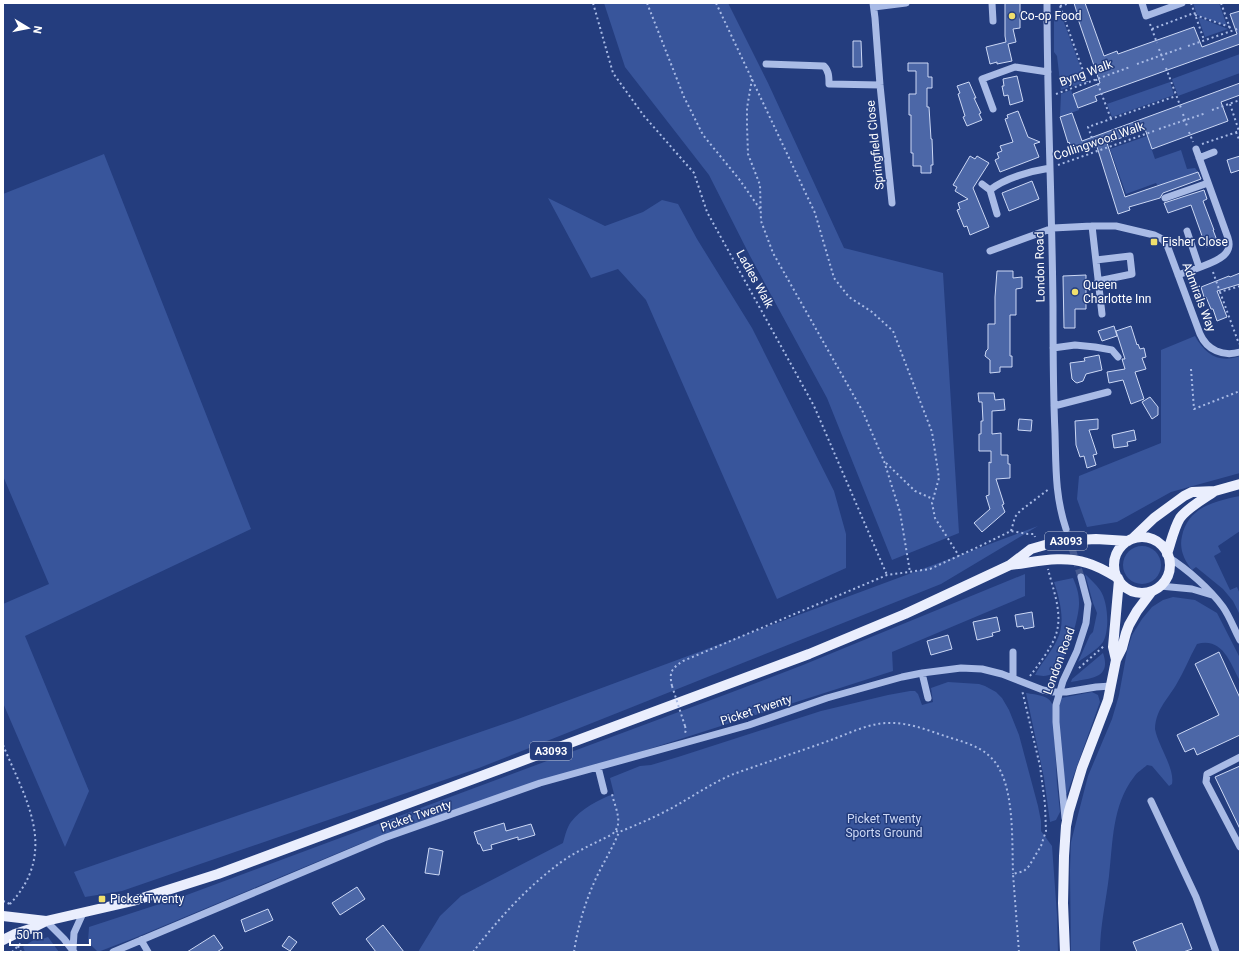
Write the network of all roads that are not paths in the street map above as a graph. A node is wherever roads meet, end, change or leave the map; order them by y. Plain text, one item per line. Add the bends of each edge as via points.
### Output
1 (906, 3) edge
2 (992, 3) edge
3 (1047, 3) edge
4 (1142, 3) edge
5 (1182, 3) edge
6 (873, 5) edge
7 (993, 21) dead end
8 (766, 64) dead end
9 (1048, 72) junction
10 (880, 85) junction
11 (993, 109) dead end
12 (1197, 147) road end
13 (1214, 152) dead end
14 (1199, 158) junction
15 (1050, 168) junction
16 (1208, 183) junction
17 (982, 184) dead end
18 (990, 190) junction
19 (1165, 198) dead end
20 (892, 203) dead end
21 (997, 214) dead end
22 (1092, 226) junction
23 (1052, 228) junction
24 (1187, 231) dead end
25 (990, 252) dead end
26 (1096, 260) junction
27 (1199, 267) junction
28 (1178, 275) junction
29 (1098, 281) junction
30 (1102, 314) dead end
31 (1053, 348) junction
32 (1240, 352) edge
33 (1118, 357) dead end
34 (1108, 392) dead end
35 (1054, 406) junction
36 (1240, 484) edge
37 (1215, 491) junction
38 (1066, 529) tunnel mouth
39 (1130, 540) junction
40 (1168, 555) junction
41 (1010, 565) junction
42 (1081, 577) tunnel mouth
43 (1118, 579) junction
44 (1156, 588) junction
45 (1212, 595) junction
46 (1240, 640) edge
47 (1013, 652) dead end
48 (1116, 660) junction
49 (922, 673) junction
50 (1013, 678) junction
51 (1111, 686) junction
52 (1059, 692) junction
53 (928, 698) dead end
54 (1240, 757) edge
55 (598, 767) junction
56 (604, 791) dead end
57 (1151, 801) dead end
58 (1066, 826) junction
59 (1240, 847) edge
60 (83, 913) junction
61 (3, 916) edge
62 (46, 921) junction
63 (3, 940) edge
64 (141, 940) junction
65 (73, 950) edge
66 (113, 952) edge
67 (148, 952) edge
68 (1065, 952) edge
69 (1216, 952) edge

1 - 6 street, Springfield Close
2 - 7 street
3 - 9 street, London Road
4 - 5 street via 1146,16
6 - 10 street, Springfield Close
8 - 10 street, Springfield Close via 824,66 827,69 829,84
9 - 11 street via 1015,68 982,79
9 - 15 street, London Road
10 - 20 street, Springfield Close
12 - 14 street
13 - 14 street
14 - 16 street
15 - 18 street via 1025,174
15 - 23 street, London Road
16 - 19 street
16 - 27 street via 1230,243 1224,256
17 - 18 street
18 - 21 street
22 - 23 street, Admirals Way
22 - 26 street
22 - 28 street, Admirals Way via 1116,226 1154,234 1167,245
23 - 25 street, Admirals Way
23 - 31 street, London Road
24 - 27 street
26 - 29 street
26 - 29 street via 1130,256 1132,274
27 - 28 street
28 - 32 street, Admirals Way via 1204,343 1218,352
29 - 30 street
31 - 33 street via 1075,345 1095,347 1112,350
31 - 35 street, London Road
34 - 35 street
35 - 38 street, London Road via 1058,501
36 - 37 main road
37 - 39 main road via 1192,492 1184,496
37 - 40 main road via 1181,518
39 - 40 main road via 1140,537 1153,539
39 - 41 main road, A3093 via 1088,539 1039,546 1031,548
39 - 43 main road via 1122,546 1116,557 1115,570
40 - 44 main road via 1169,572
40 - 45 street
41 - 43 main road, A3093 via 1067,559 1085,562
41 - 60 main road, A3093 via 877,626 758,674 218,874 133,901
42 - 52 street, London Road via 1088,604 1086,623
43 - 44 main road via 1132,591 1142,592
43 - 48 main road, London Road via 1113,647
44 - 45 street via 1192,589
44 - 48 main road, London Road via 1129,624
45 - 46 street via 1224,608
47 - 50 street
48 - 51 main road, London Road
49 - 50 street, Picket Twenty via 973,668 994,671
49 - 53 street
49 - 55 street, Picket Twenty via 827,698 741,727
50 - 52 street, Picket Twenty via 1043,690
51 - 52 street, Picket Twenty
51 - 58 main road, London Road via 1077,784
52 - 58 street, London Road via 1056,722
54 - 59 street via 1207,774 1206,782
55 - 56 street
55 - 64 street, Picket Twenty via 540,783 384,838
57 - 69 street via 1196,897
58 - 68 main road, London Road via 1063,877
60 - 62 main road, A3093
60 - 65 street via 74,933
61 - 62 main road, A3093
62 - 63 main road, A3093
62 - 65 street
64 - 66 street, Picket Twenty
64 - 67 street

